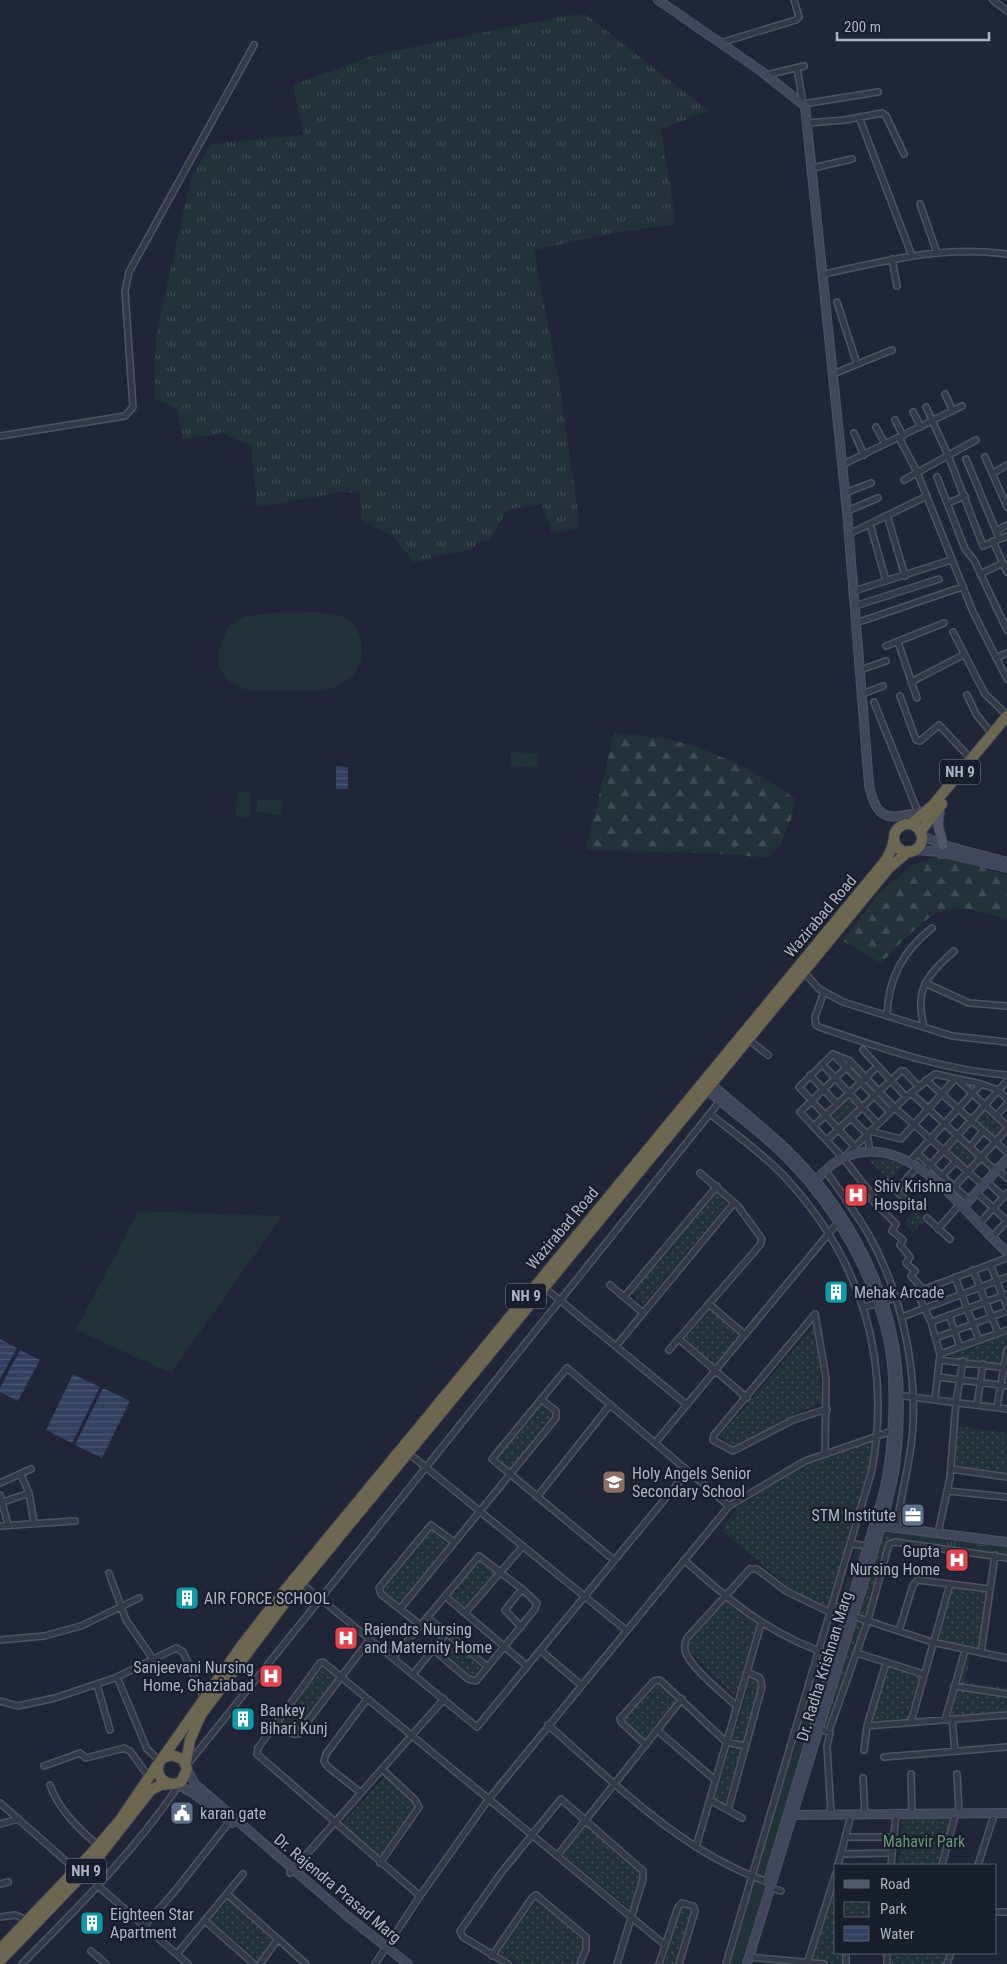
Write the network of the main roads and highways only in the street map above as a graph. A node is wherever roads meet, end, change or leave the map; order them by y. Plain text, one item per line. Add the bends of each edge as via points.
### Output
1 (1007, 715) edge
2 (1007, 727) edge
3 (940, 807) junction
4 (911, 824) junction
5 (921, 834) junction
6 (894, 838) junction
7 (945, 848) road end
8 (912, 851) junction
9 (706, 1084) junction
10 (404, 1450) junction
11 (161, 1761) junction
12 (187, 1766) junction
13 (174, 1784) junction
14 (31, 1923) junction
15 (0, 1949) edge
16 (0, 1961) edge

1 - 4 highway, NH 9
2 - 3 highway, NH 9
3 - 5 highway, NH 9
3 - 7 main road via 938,825
4 - 5 highway
4 - 6 highway via 898,827
5 - 8 highway via 921,842
6 - 8 highway via 898,848
6 - 9 highway, Wazirabad Road / NH 9 via 886,860
8 - 9 highway, Wazirabad Road / NH 9 via 889,868 748,1039
9 - 10 highway, Wazirabad Road / NH 9
9 - 10 highway, Wazirabad Road / NH 9 via 544,1288
10 - 11 highway, Wazirabad Road / NH 9 via 280,1596
10 - 12 highway, Wazirabad Road / NH 9 via 201,1716 190,1740
11 - 12 highway via 175,1755
11 - 13 highway via 159,1776
11 - 14 highway, Wazirabad Road via 120,1820
12 - 13 highway via 184,1778
13 - 14 highway, Wazirabad Road / NH 9 via 151,1790 93,1864
14 - 15 highway, Wazirabad Road
14 - 16 highway, Wazirabad Road / NH 9

